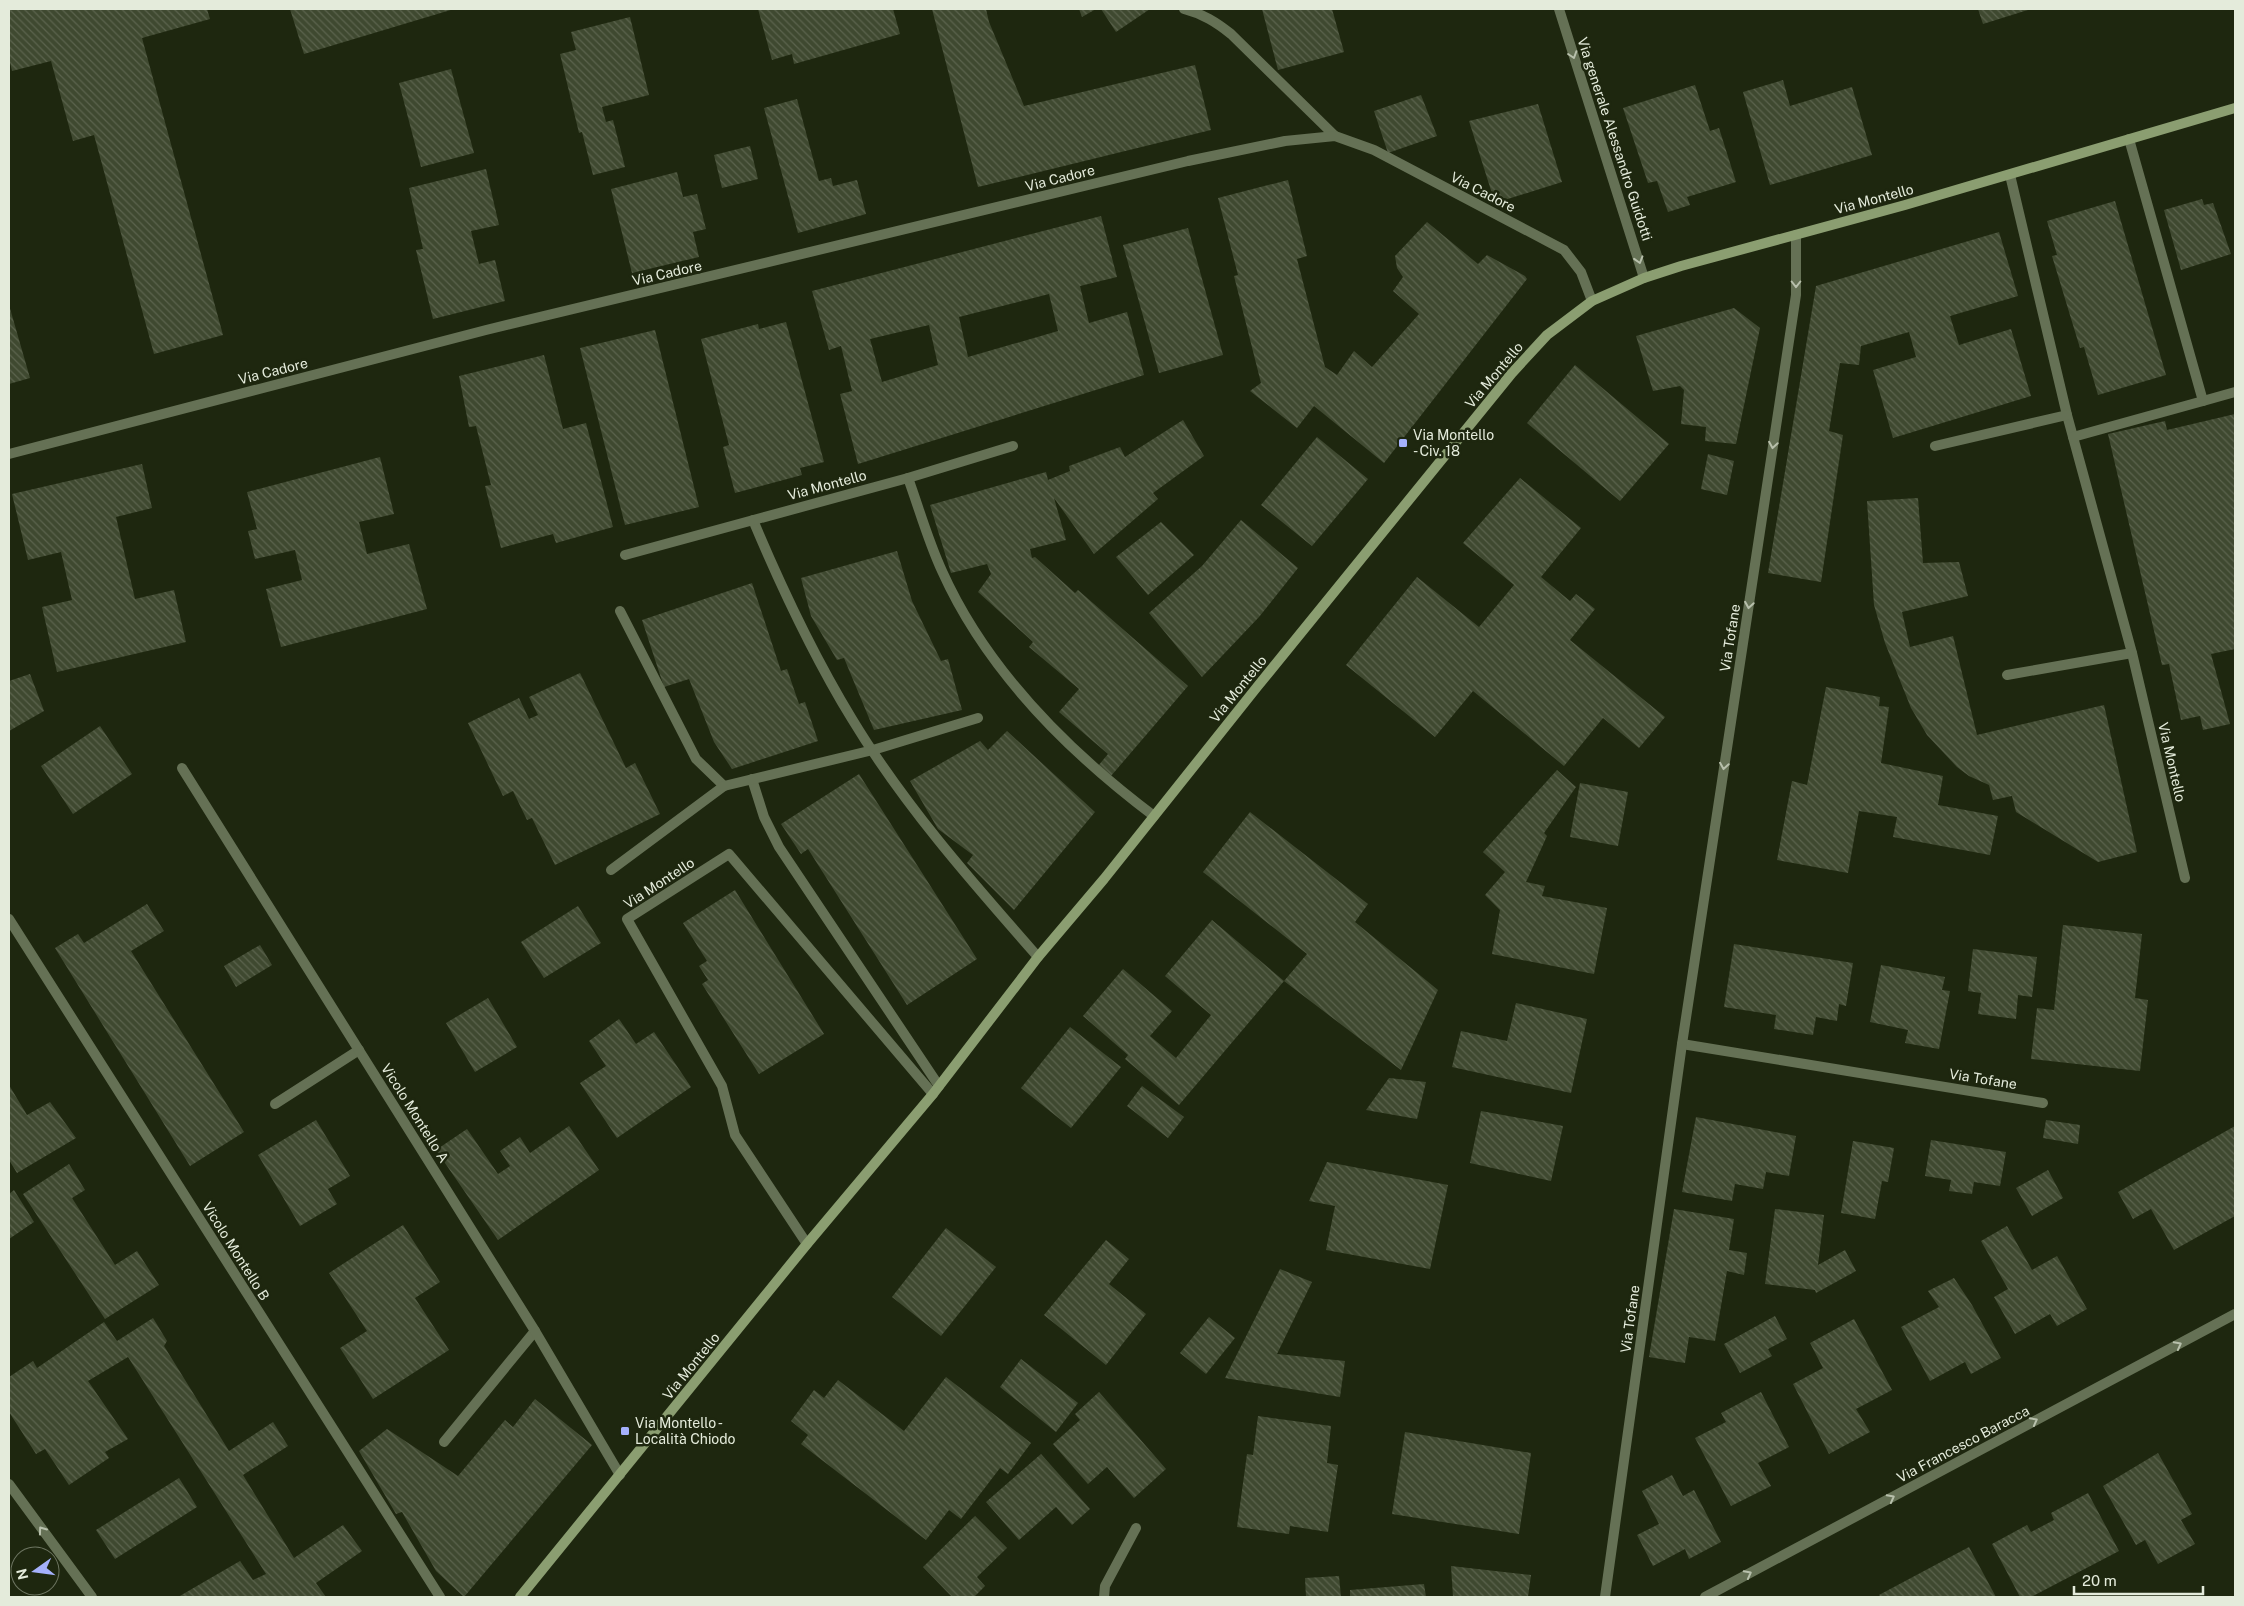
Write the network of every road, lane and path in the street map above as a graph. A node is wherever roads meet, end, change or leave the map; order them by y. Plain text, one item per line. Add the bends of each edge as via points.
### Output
1 (1184, 9) edge
2 (1559, 9) edge
3 (2235, 108) edge
4 (1335, 136) junction
5 (2129, 139) junction
6 (2010, 175) junction
7 (1796, 235) junction
8 (1644, 278) junction
9 (1592, 301) junction
10 (2235, 392) edge
11 (2203, 401) junction
12 (2067, 415) junction
13 (2073, 437) junction
14 (1013, 446) dead end
15 (1935, 446) dead end
16 (9, 454) edge
17 (908, 478) junction
18 (753, 520) junction
19 (625, 555) dead end
20 (620, 611) dead end
21 (2132, 653) junction
22 (2007, 675) dead end
23 (978, 718) dead end
24 (873, 750) junction
25 (182, 768) dead end
26 (752, 779) junction
27 (724, 786) junction
28 (1154, 816) junction
29 (611, 870) dead end
30 (2185, 878) dead end
31 (9, 919) edge
32 (1038, 957) junction
33 (1682, 1044) junction
34 (359, 1050) junction
35 (936, 1090) junction
36 (2043, 1103) dead end
37 (275, 1104) dead end
38 (807, 1244) junction
39 (2235, 1314) edge
40 (535, 1331) junction
41 (444, 1442) dead end
42 (620, 1476) junction
43 (9, 1484) edge
44 (1136, 1528) dead end
45 (92, 1597) edge
46 (440, 1597) edge
47 (520, 1597) edge
48 (1104, 1597) edge
49 (1605, 1597) edge
50 (1704, 1597) edge

1 - 4 street, Via Cadore via 1217,22
2 -> 8 street, Via generale Alessandro Guidotti
3 - 5 street, Via Montello
4 - 9 street, Via Cadore via 1374,150 1564,250 1581,272
4 - 16 street, Via Cadore via 1266,144 1090,184 486,330
5 - 6 street, Via Montello
5 - 11 street
6 - 7 street, Via Montello
6 - 12 street, Via Montello
7 - 8 street, Via Montello
7 -> 33 street, Via Tofane via 1796,296
8 - 9 street, Via Montello
9 - 28 street, Via Montello via 1548,335 1512,373
10 - 11 street
11 - 13 street
12 - 13 street, Via Montello
12 - 15 street
13 - 21 street, Via Montello
14 - 17 street, Via Montello
17 - 18 street, Via Montello
17 - 28 street via 942,570 986,646 1014,683 1089,762
18 - 19 street, Via Montello
18 - 24 street via 803,632
20 - 27 street via 696,759
21 - 22 street
21 - 30 street, Via Montello
23 - 24 street
24 - 26 street
24 - 32 street via 976,887
25 - 34 street, Vicolo Montello A
26 - 27 street
26 - 35 street via 764,817 779,847
27 - 29 street
28 - 32 street, Via Montello
31 - 46 street, Vicolo Montello B
32 - 35 street, Via Montello
33 - 36 street, Via Tofane
33 - 49 street, Via Tofane
34 - 37 street
34 - 40 street, Vicolo Montello A
35 - 38 street, Via Montello
35 - 38 street, Via Montello via 729,854 627,919 722,1086 735,1134
38 - 42 street, Via Montello
50 -> 39 street, Via Francesco Baracca
40 - 41 street
40 - 42 street, Vicolo Montello A
42 - 47 street, Via Montello
45 -> 43 street
44 - 48 street via 1105,1586

